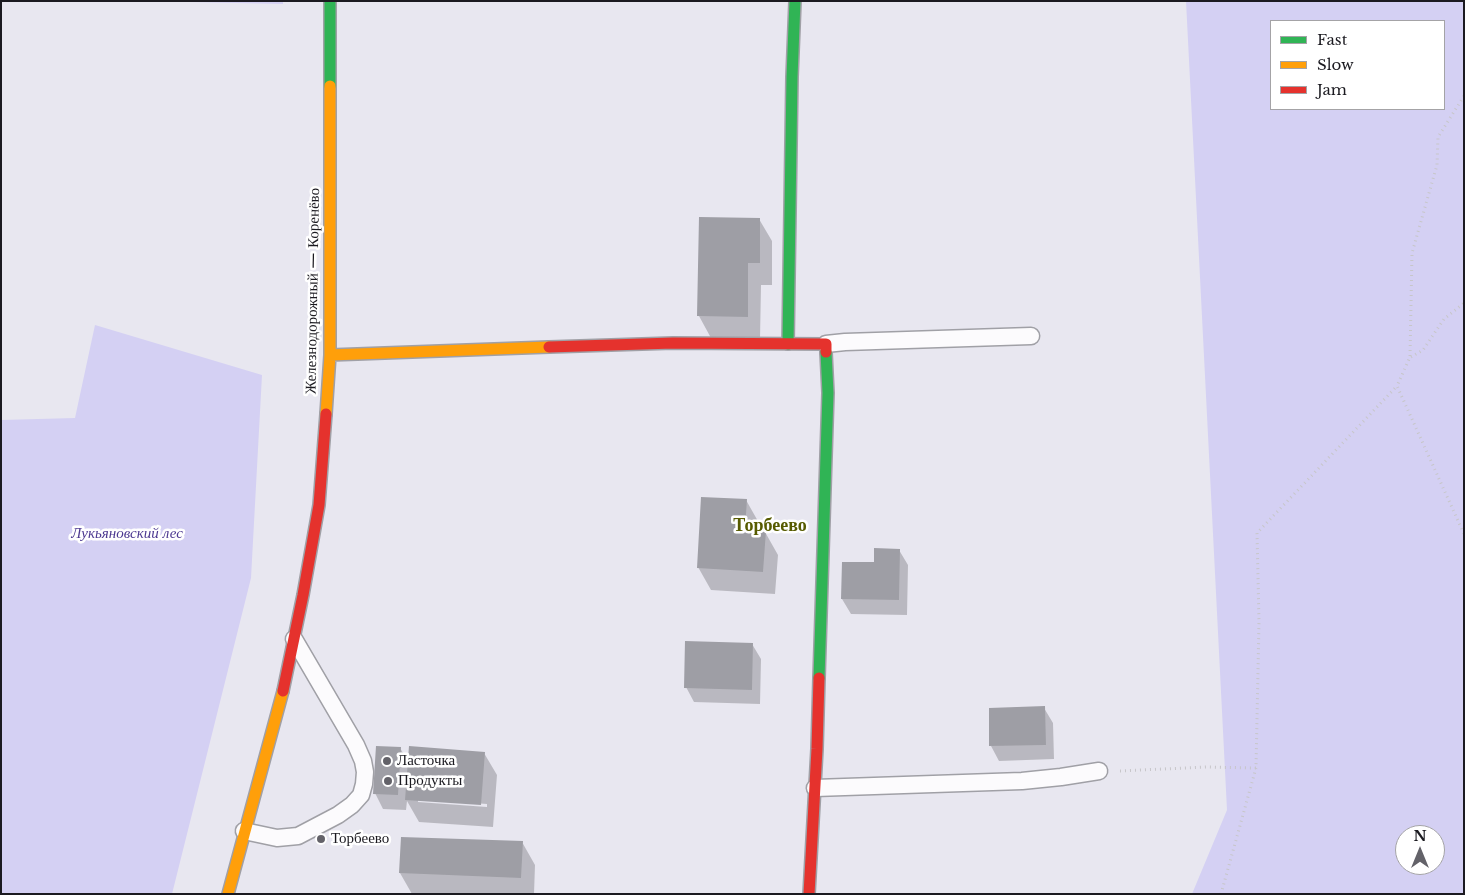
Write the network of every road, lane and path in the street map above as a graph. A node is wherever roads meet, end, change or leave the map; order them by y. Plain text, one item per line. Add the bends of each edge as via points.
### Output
1 (330, 1) edge
2 (795, 1) edge
3 (1464, 96) edge
4 (1464, 303) edge
5 (1030, 336) dead end
6 (788, 344) junction
7 (826, 344) junction
8 (330, 355) junction
9 (1410, 357) junction
10 (1397, 386) junction
11 (1464, 534) edge
12 (294, 639) junction
13 (1256, 768) junction
14 (1100, 772) joint
15 (815, 788) junction
16 (244, 831) junction
17 (228, 894) edge
18 (808, 894) edge
19 (1221, 894) edge

1 - 8 street, Железнодорожный — Коренёво
2 - 6 street
3 - 9 path via 1438,137 1437,165 1412,253
4 - 9 path via 1444,319 1423,350
5 - 7 lane
6 - 7 street
6 - 8 street via 673,343
7 - 15 street via 828,393
8 - 12 street, Железнодорожный — Коренёво via 319,505
9 - 10 path
10 - 11 path
10 - 13 path via 1257,533
12 - 16 street, Железнодорожный — Коренёво via 279,708
12 - 16 lane via 356,745 363,761 364,784 361,795 352,805 298,836 277,838
13 - 14 path
13 - 19 path
14 - 15 lane via 1022,781
15 - 18 street
16 - 17 street

